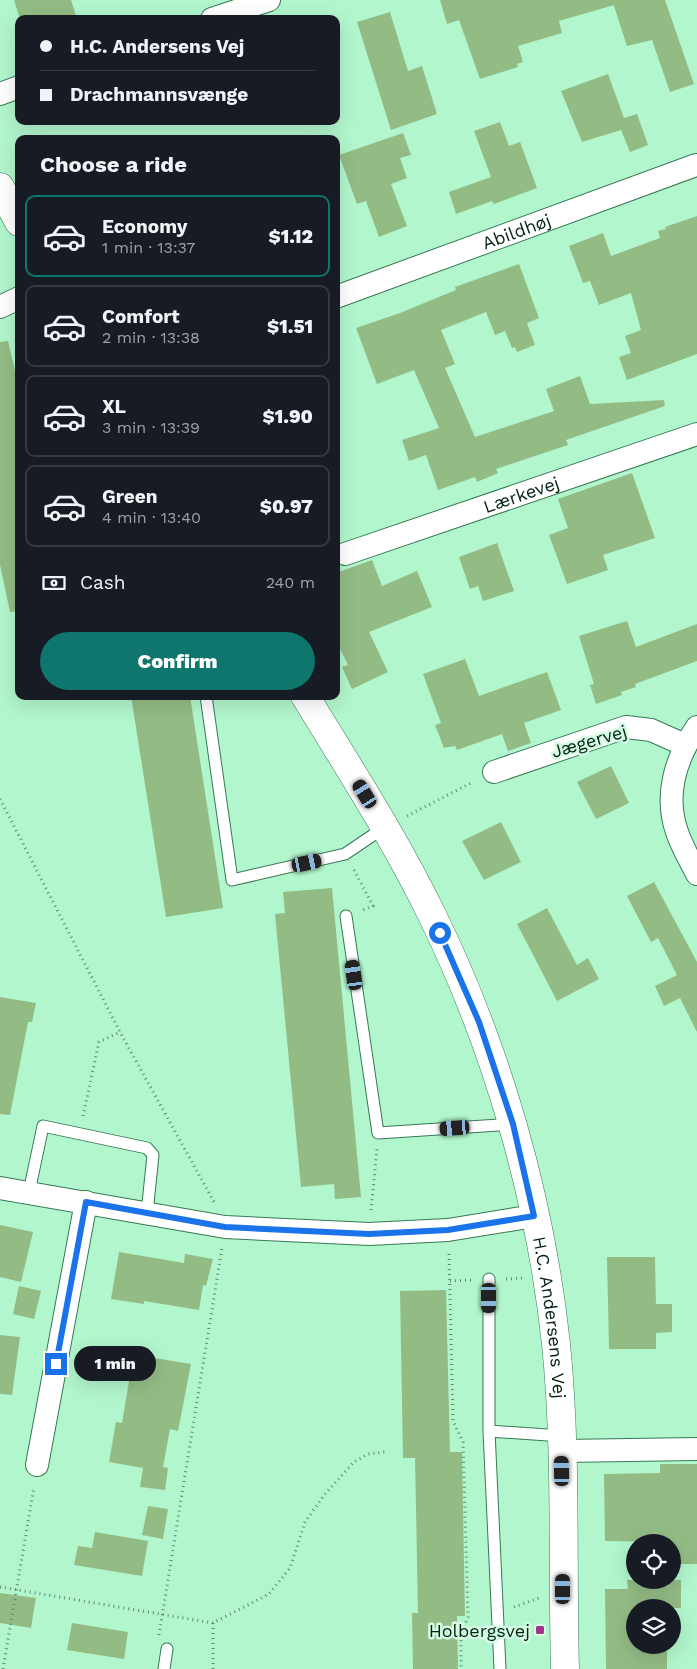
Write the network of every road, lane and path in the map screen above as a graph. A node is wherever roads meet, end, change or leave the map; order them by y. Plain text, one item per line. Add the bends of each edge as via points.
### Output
1 (269, 0) edge
2 (225, 10) edge
3 (15, 88) edge
4 (0, 94) edge
5 (696, 165) edge
6 (0, 187) edge
7 (15, 215) edge
8 (340, 296) edge
9 (15, 300) edge
10 (0, 307) edge
11 (697, 434) edge
12 (344, 554) dead end
13 (207, 700) edge
14 (307, 700) edge
15 (691, 736) edge
16 (494, 772) joint
17 (0, 799) edge
18 (385, 827) junction
19 (345, 854) junction
20 (697, 874) edge
21 (346, 916) joint
22 (120, 1032) junction
23 (513, 1124) junction
24 (378, 1133) junction
25 (80, 1134) junction
26 (0, 1188) edge
27 (29, 1192) junction
28 (86, 1202) junction
29 (147, 1213) junction
30 (534, 1216) junction
31 (225, 1227) junction
32 (448, 1230) junction
33 (369, 1234) junction
34 (489, 1280) dead end
35 (489, 1431) junction
36 (562, 1444) junction
37 (697, 1448) edge
38 (385, 1452) dead end
39 (37, 1465) joint
40 (0, 1587) edge
41 (563, 1589) junction
42 (18, 1590) junction
43 (498, 1614) junction
44 (162, 1615) junction
45 (213, 1623) junction
46 (167, 1649) joint
47 (2, 1669) edge
48 (164, 1669) edge
49 (213, 1669) edge
50 (461, 1669) edge
51 (500, 1669) edge
52 (565, 1669) edge

1 - 2 street
3 - 4 street
5 - 8 street, Abildhøj
6 - 7 street
9 - 10 street
11 - 12 street, Lærkevej
13 - 19 lane via 232,880
14 - 18 street, H.C. Andersens Vej
15 - 16 street, Jægervej via 626,727
15 - 20 street, Jægervej via 674,770 672,801 676,832
16 - 18 path
17 - 22 path
18 - 19 lane
18 - 23 street, H.C. Andersens Vej via 432,915 479,1022
19 - 21 path via 373,906
21 - 24 lane
22 - 25 path via 99,1042
22 - 31 path via 210,1192
23 - 24 lane
23 - 30 street, H.C. Andersens Vej
24 - 33 path
25 - 27 lane via 43,1126
25 - 29 lane via 147,1148 153,1155
26 - 27 street
27 - 28 street
28 - 29 street
28 - 39 street
29 - 31 street
30 - 32 street
30 - 36 street, H.C. Andersens Vej via 556,1344
31 - 33 street
31 - 44 path
32 - 33 street
32 - 50 path via 453,1421 463,1442 468,1617 461,1635
34 - 35 lane
35 - 36 lane
35 - 43 lane
36 - 37 street
36 - 41 street, H.C. Andersens Vej
38 - 45 path via 368,1454 354,1462 325,1494 305,1522 290,1568 269,1594
39 - 42 path
40 - 42 path
41 - 43 path
41 - 52 street, H.C. Andersens Vej
42 - 44 path
42 - 47 path
43 - 51 lane
44 - 45 path
44 - 46 path via 158,1642
45 - 49 path
46 - 48 lane

